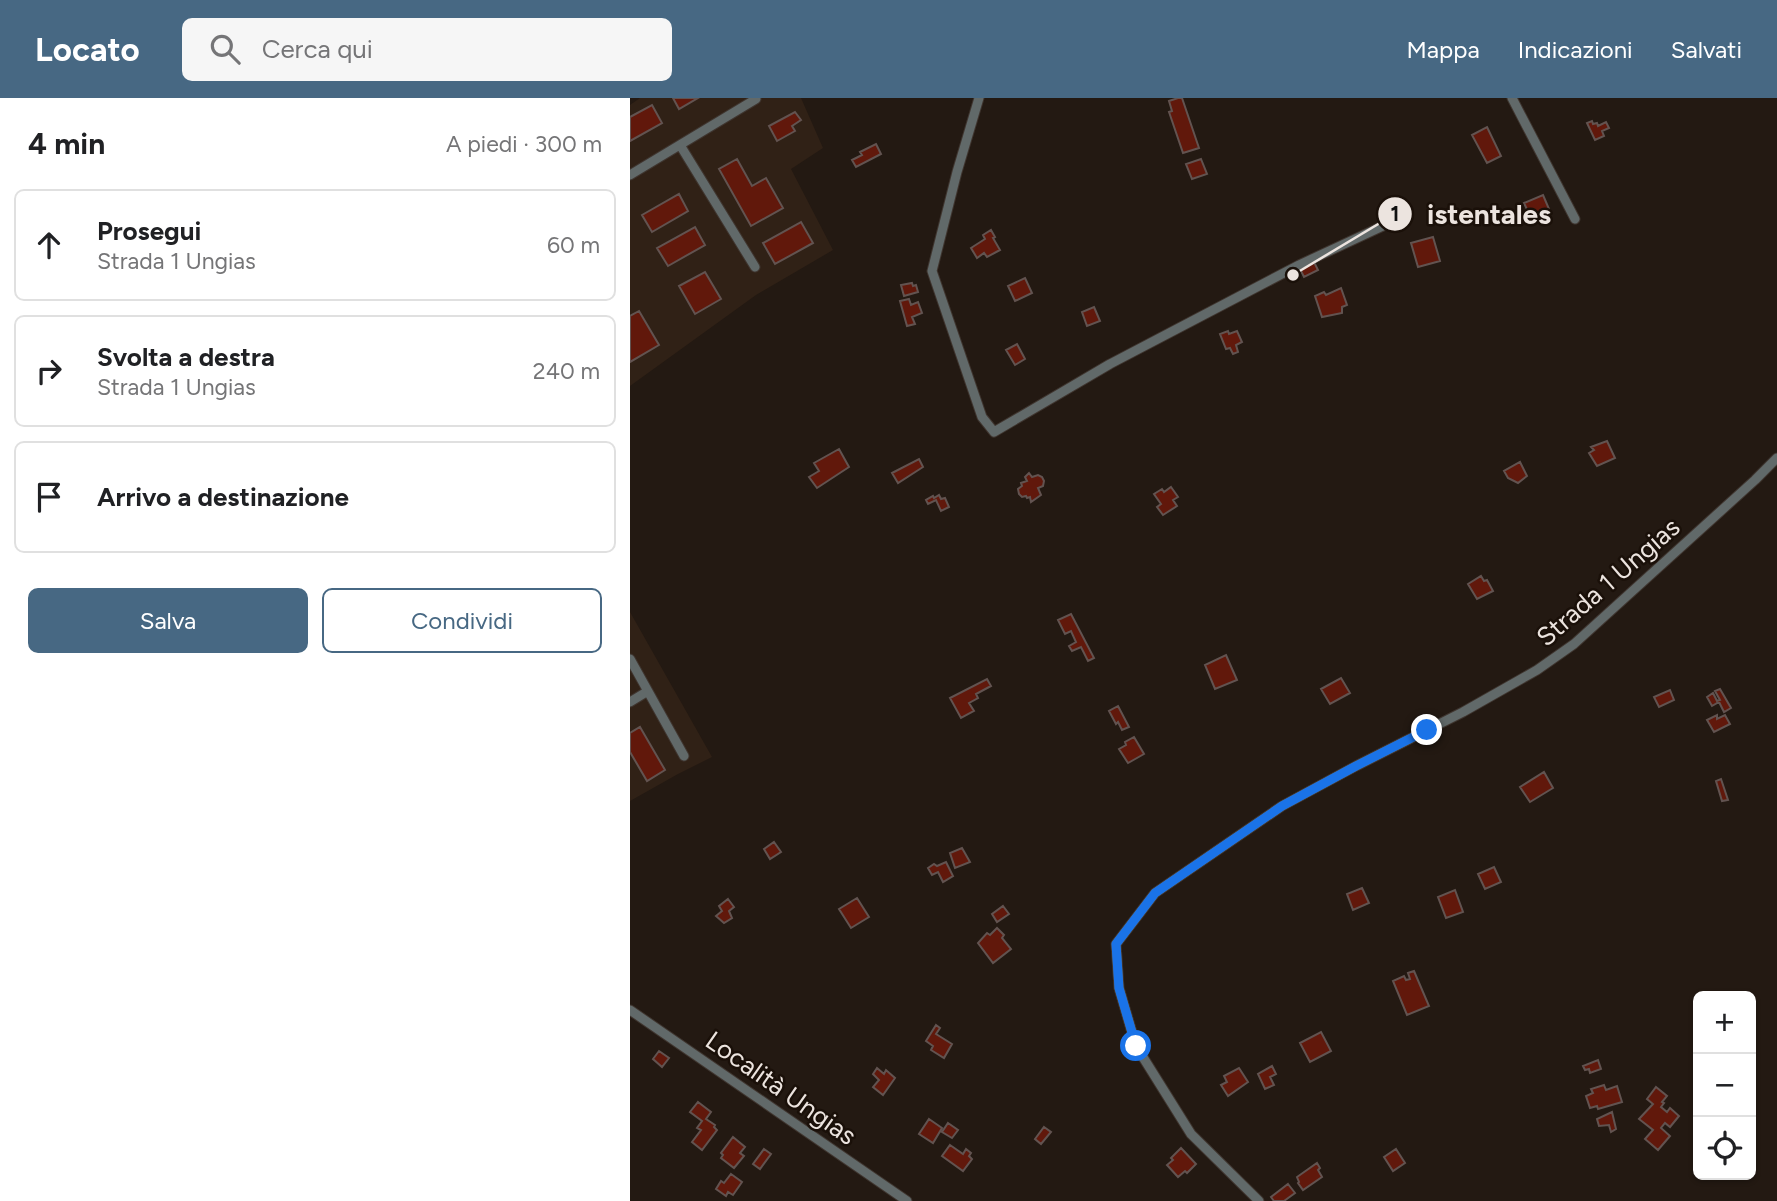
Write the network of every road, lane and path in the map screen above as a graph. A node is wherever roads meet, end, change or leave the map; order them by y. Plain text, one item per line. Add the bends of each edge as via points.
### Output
1 (755, 98) edge
2 (979, 98) edge
3 (1512, 98) edge
4 (680, 145) junction
5 (630, 175) edge
6 (1575, 219) dead end
7 (1383, 226) dead end
8 (755, 267) dead end
9 (1777, 458) edge
10 (630, 659) edge
11 (648, 691) junction
12 (630, 702) edge
13 (684, 756) dead end
14 (630, 1010) edge
15 (907, 1201) edge
16 (1259, 1201) edge

1 - 4 street
2 - 7 street via 932,271 982,417 994,432 1110,364
3 - 6 street
4 - 5 street
4 - 8 street
9 - 16 street, Strada 1 Ungias via 1574,644 1463,712 1282,806 1155,893 1116,944 1119,988 1136,1046 1191,1134
10 - 11 street
11 - 12 street
11 - 13 street
14 - 15 street, Località Ungias

